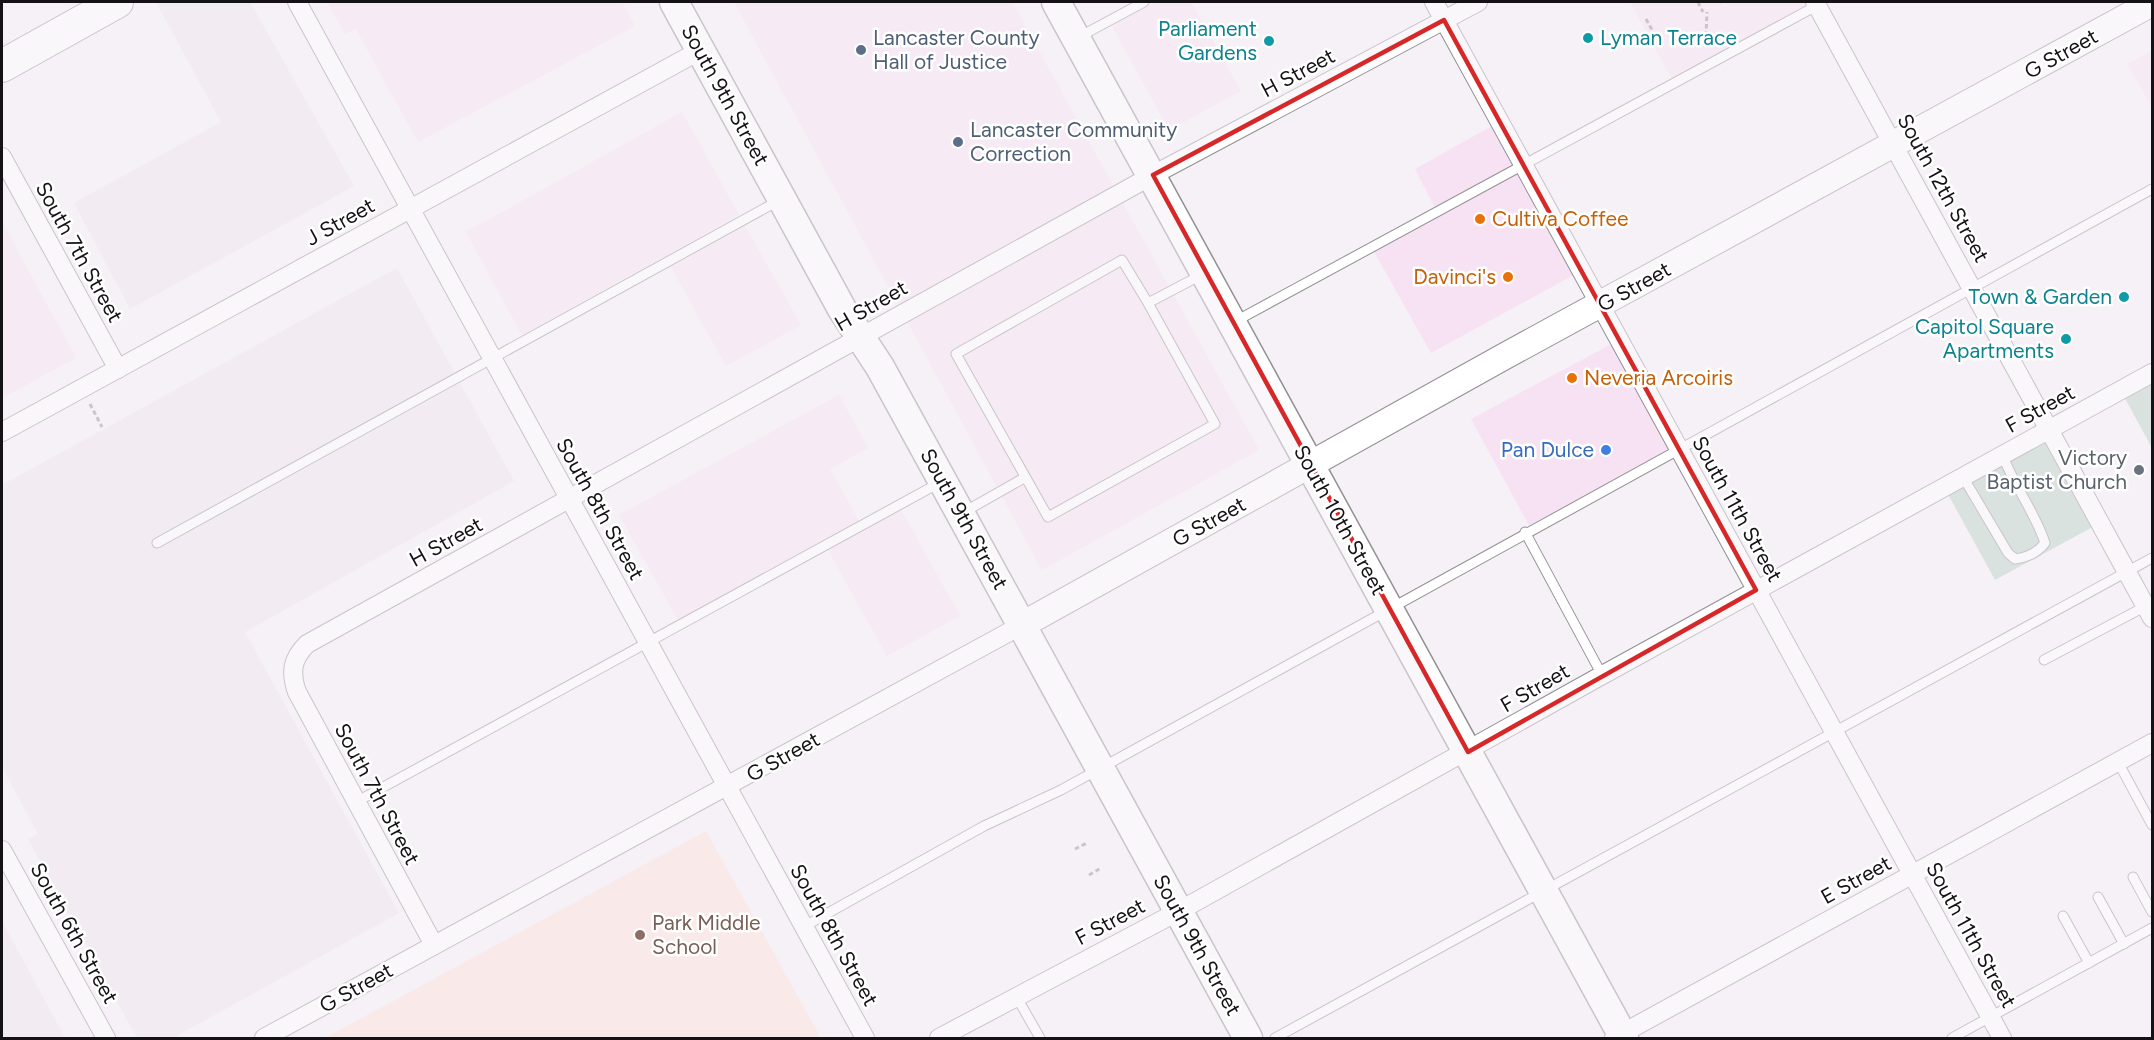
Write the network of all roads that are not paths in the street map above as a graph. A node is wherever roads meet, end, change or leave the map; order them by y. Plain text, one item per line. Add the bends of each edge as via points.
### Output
1 (117, 2) edge
2 (297, 2) edge
3 (674, 2) edge
4 (1056, 2) edge
5 (1144, 2) edge
6 (1434, 2) edge
7 (1478, 2) edge
8 (1819, 3) edge
9 (2152, 3) edge
10 (1444, 20) junction
11 (1076, 38) junction
12 (701, 50) junction
13 (2, 66) edge
14 (1894, 145) junction
15 (2, 156) edge
16 (1523, 166) junction
17 (1153, 175) junction
18 (2152, 189) edge
19 (782, 198) junction
20 (410, 209) junction
21 (1204, 273) junction
22 (1972, 288) junction
23 (1148, 303) junction
24 (1600, 306) junction
25 (1232, 323) junction
26 (861, 337) junction
27 (491, 357) junction
28 (118, 369) junction
29 (2152, 373) edge
30 (2049, 430) junction
31 (2, 432) edge
32 (1678, 448) junction
33 (2003, 456) junction
34 (1311, 466) junction
35 (1963, 477) junction
36 (1024, 478) junction
37 (943, 481) junction
38 (570, 500) junction
39 (961, 513) junction
40 (1525, 532) junction
41 (157, 543) dead end
42 (2152, 558) edge
43 (2127, 572) junction
44 (1756, 590) junction
45 (1389, 610) junction
46 (2149, 612) edge
47 (1022, 625) junction
48 (648, 642) junction
49 (2044, 660) dead end
50 (294, 661) joint
51 (1602, 675) junction
52 (1834, 733) junction
53 (2152, 743) edge
54 (1468, 752) junction
55 (2118, 762) junction
56 (1101, 768) junction
57 (728, 787) junction
58 (356, 802) junction
59 (2152, 825) edge
60 (2, 850) edge
61 (1912, 875) junction
62 (2133, 877) dead end
63 (1544, 892) junction
64 (2098, 897) dead end
65 (1179, 911) junction
66 (2152, 912) edge
67 (2063, 916) dead end
68 (803, 927) junction
69 (2152, 928) edge
70 (2124, 944) junction
71 (434, 945) junction
72 (2089, 963) junction
73 (1017, 996) junction
74 (1990, 1018) junction
75 (1619, 1037) edge
76 (106, 1038) edge
77 (264, 1038) edge
78 (865, 1038) edge
79 (939, 1038) edge
80 (1040, 1038) edge
81 (1248, 1038) edge
82 (1275, 1038) edge
83 (1952, 1038) edge
84 (2002, 1038) edge

1 - 13 highway
2 - 20 street, South 8th Street
3 - 12 main road, South 9th Street
4 - 11 main road, South 10th Street
5 - 11 lane
6 - 10 street, South 11th Street
7 - 10 street, H Street
8 - 14 street, South 12th Street
8 - 16 lane
9 - 14 street, G Street
10 - 16 street, South 11th Street
10 - 17 street, H Street
11 - 17 main road, South 10th Street
12 - 19 main road, South 9th Street
12 - 20 street, J Street
14 - 22 street, South 12th Street
14 - 24 street, G Street
15 - 28 street, South 7th Street
16 - 24 street, South 11th Street
16 - 25 lane
17 - 21 main road, South 10th Street
17 - 26 street, H Street
18 - 22 lane
19 - 26 main road, South 9th Street
19 - 27 lane
20 - 27 street, South 8th Street
20 - 28 street, J Street
21 - 23 lane
21 - 25 main road, South 10th Street
22 - 30 street, South 12th Street
22 - 32 lane
23 - 36 lane via 1215,424 1048,517
23 - 36 lane via 1122,260 956,354
24 - 32 street, South 11th Street
24 - 34 street, G Street
25 - 34 main road, South 10th Street
26 - 37 main road, South 9th Street
26 - 38 street, H Street
27 - 38 street, South 8th Street
27 - 41 lane
28 - 31 street, J Street
29 - 30 street, F Street
30 - 33 street, F Street
30 - 43 street, South 12th Street
32 - 40 lane
32 - 44 street, South 11th Street
33 - 35 street, F Street
33 - 35 lane via 2045,543 2027,557 2015,559 2008,552
34 - 45 main road, South 10th Street
34 - 47 street, G Street
35 - 44 street, F Street
36 - 39 lane
37 - 39 main road, South 9th Street
37 - 48 lane
38 - 48 street, South 8th Street
38 - 50 street, H Street via 307,644
39 - 47 main road, South 9th Street
40 - 45 lane
40 - 51 lane
42 - 43 lane
43 - 46 street, South 12th Street
43 - 52 lane
44 - 51 street, F Street
44 - 52 street, South 11th Street
45 - 54 main road, South 10th Street
45 - 56 lane
46 - 49 lane
47 - 56 main road, South 9th Street
47 - 57 street, G Street
48 - 57 street, South 8th Street
48 - 58 lane
50 - 58 street, South 7th Street via 293,682 297,692
51 - 54 street, F Street
52 - 61 street, South 11th Street
52 - 63 lane
53 - 55 street, E Street
54 - 63 main road, South 10th Street
54 - 65 street, F Street
55 - 59 lane
55 - 61 street, E Street
56 - 65 main road, South 9th Street
56 - 68 lane via 984,826
57 - 68 street, South 8th Street
57 - 71 street, G Street
58 - 71 street, South 7th Street
60 - 76 street, South 6th Street
61 - 74 street, South 11th Street
61 - 75 street, E Street
62 - 66 lane
63 - 75 main road, South 10th Street
63 - 82 lane
64 - 70 lane
65 - 73 street, F Street
65 - 81 main road, South 9th Street
67 - 72 lane
68 - 78 street, South 8th Street
69 - 70 lane
70 - 72 lane
71 - 77 street, G Street
72 - 74 lane
73 - 79 street, F Street
73 - 80 lane
74 - 83 lane
74 - 84 street, South 11th Street

